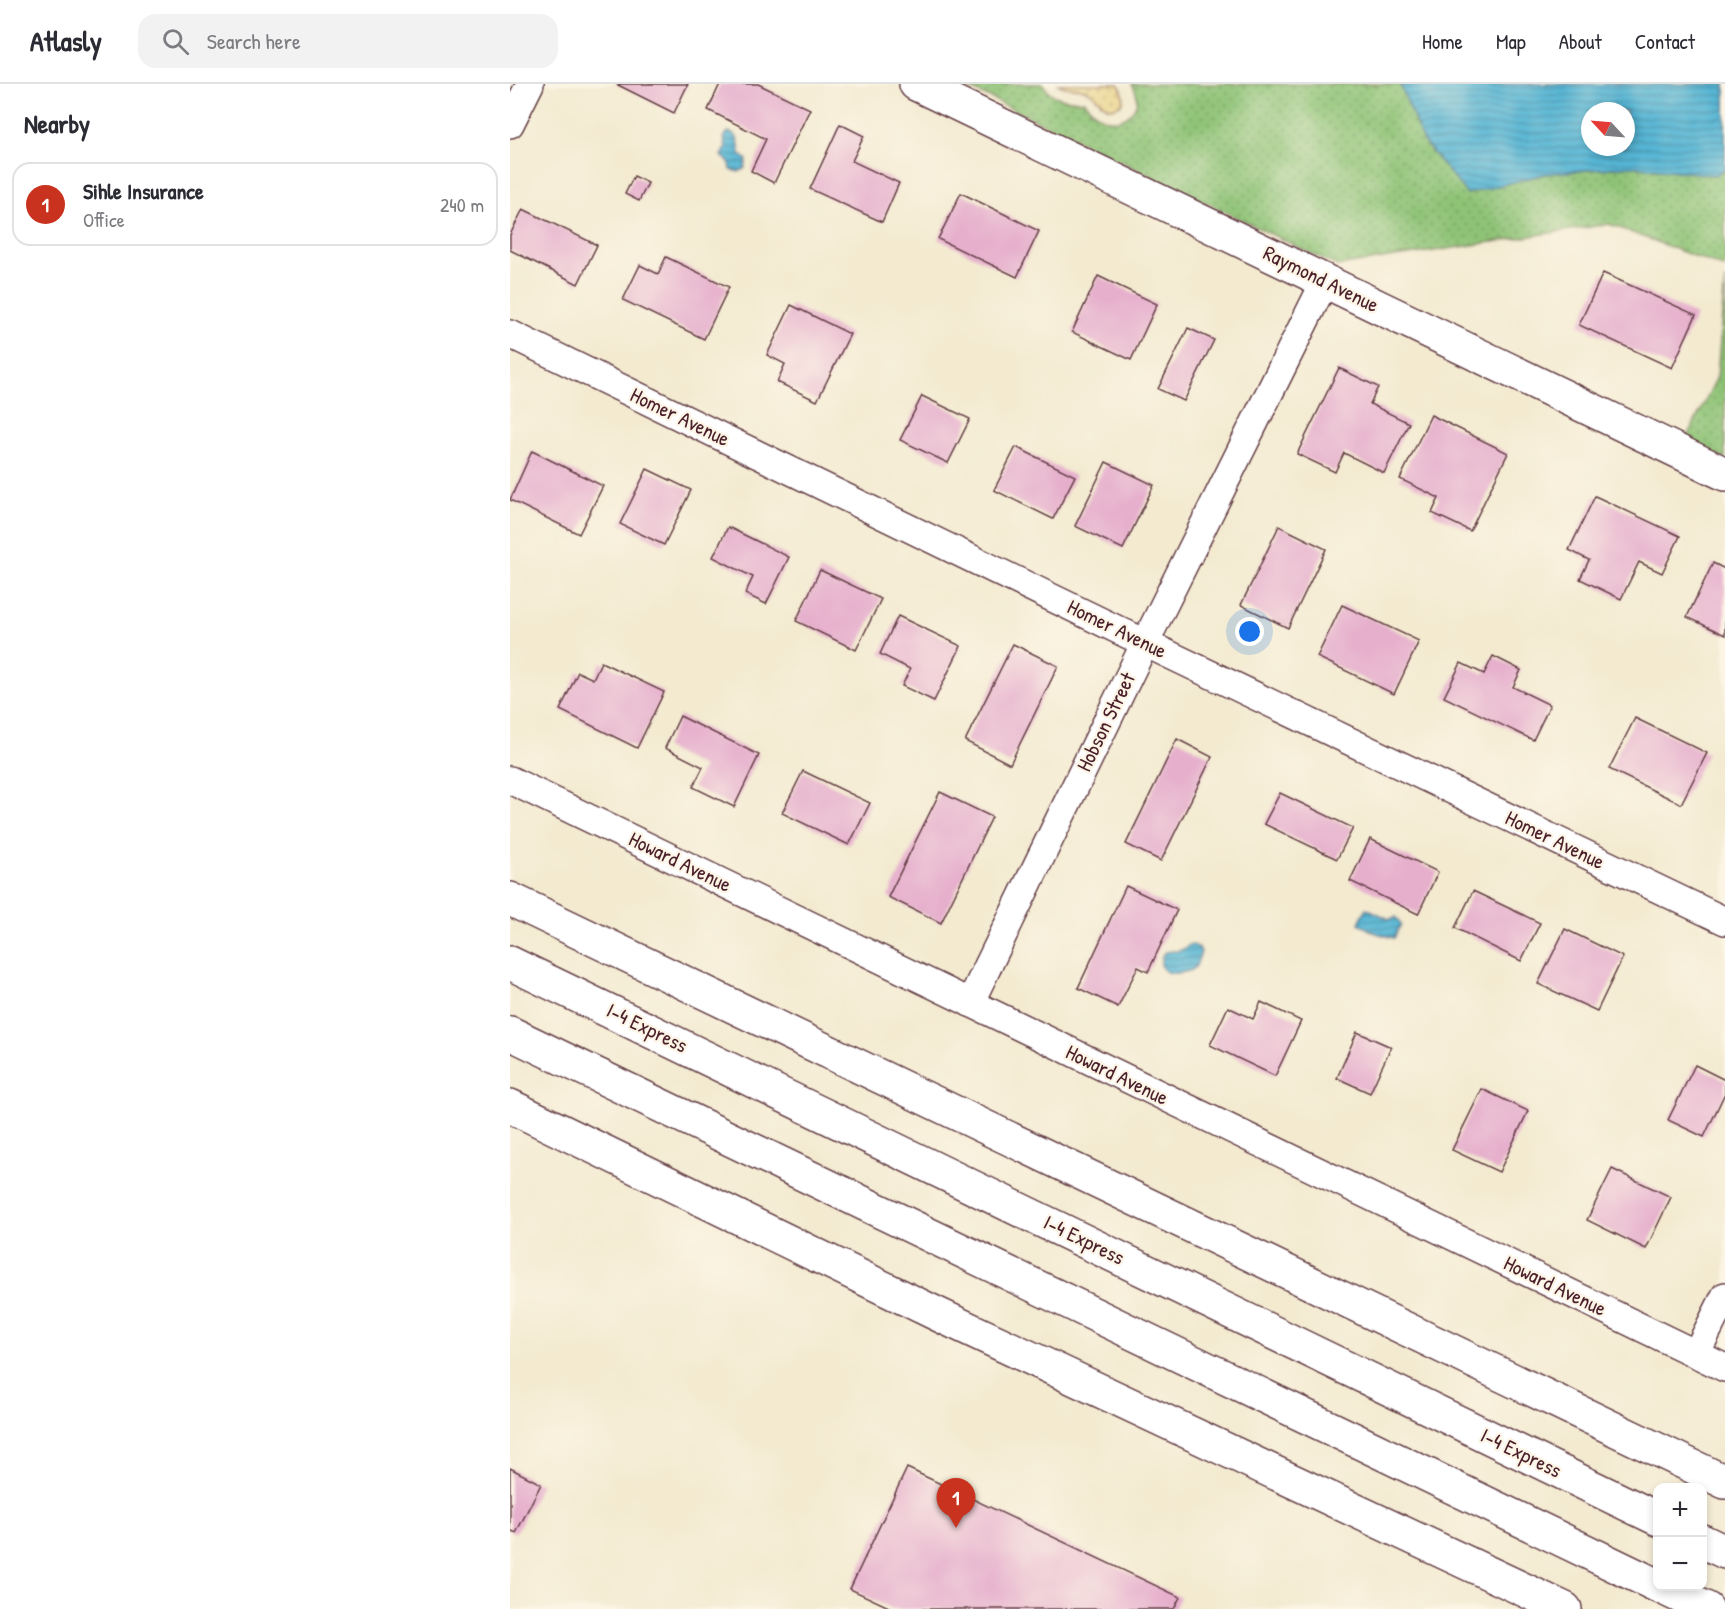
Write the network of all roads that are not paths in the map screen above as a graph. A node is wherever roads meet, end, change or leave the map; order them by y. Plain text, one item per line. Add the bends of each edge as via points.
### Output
1 (530, 84) edge
2 (916, 84) edge
3 (510, 124) edge
4 (1326, 281) junction
5 (510, 334) edge
6 (1725, 474) edge
7 (1145, 643) junction
8 (510, 780) edge
9 (510, 899) edge
10 (1725, 921) edge
11 (510, 963) edge
12 (970, 1003) junction
13 (510, 1033) edge
14 (510, 1106) edge
15 (1725, 1296) edge
16 (1695, 1354) junction
17 (1725, 1368) edge
18 (1725, 1482) edge
19 (1653, 1517) edge
20 (1707, 1543) edge
21 (1725, 1552) edge
22 (1653, 1584) edge
23 (1669, 1591) edge
24 (1565, 1609) edge
25 (1707, 1609) edge

1 - 3 street
2 - 4 main road, Raymond Avenue
4 - 6 main road, Raymond Avenue
4 - 7 street, Hobson Street
5 - 7 street, Homer Avenue
7 - 10 street, Homer Avenue
7 - 12 street, Hobson Street
8 - 12 street, Howard Avenue
9 - 18 main road
11 - 19 main road, I-4 Express
12 - 16 street, Howard Avenue
13 - 22 main road
14 - 24 main road via 937,1314
15 - 16 street
16 - 17 street, Howard Avenue
20 - 21 main road
23 - 25 main road

